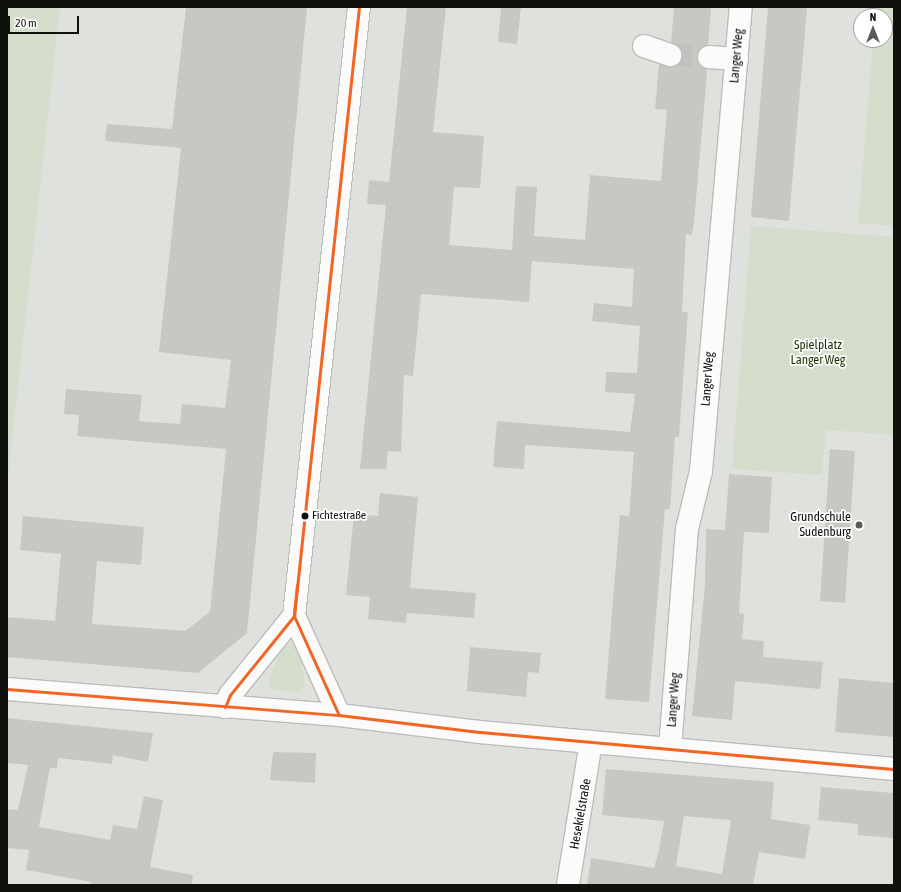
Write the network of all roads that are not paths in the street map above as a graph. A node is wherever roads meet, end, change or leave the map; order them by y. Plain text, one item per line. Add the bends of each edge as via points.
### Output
1 (359, 7) edge
2 (741, 7) edge
3 (644, 46) dead end
4 (670, 55) tunnel mouth
5 (708, 57) tunnel mouth
6 (737, 59) junction
7 (294, 616) junction
8 (7, 689) edge
9 (225, 707) junction
10 (339, 715) junction
11 (591, 742) junction
12 (670, 749) junction
13 (894, 769) edge
14 (568, 885) edge

1 - 7 street
2 - 6 street, Langer Weg
3 - 4 street
5 - 6 street
6 - 12 street, Langer Weg via 701,471 687,529
7 - 9 street via 230,696
7 - 10 street
8 - 9 street
9 - 10 street
10 - 11 street
11 - 12 street
11 - 14 street, Hesekielstraße
12 - 13 street

